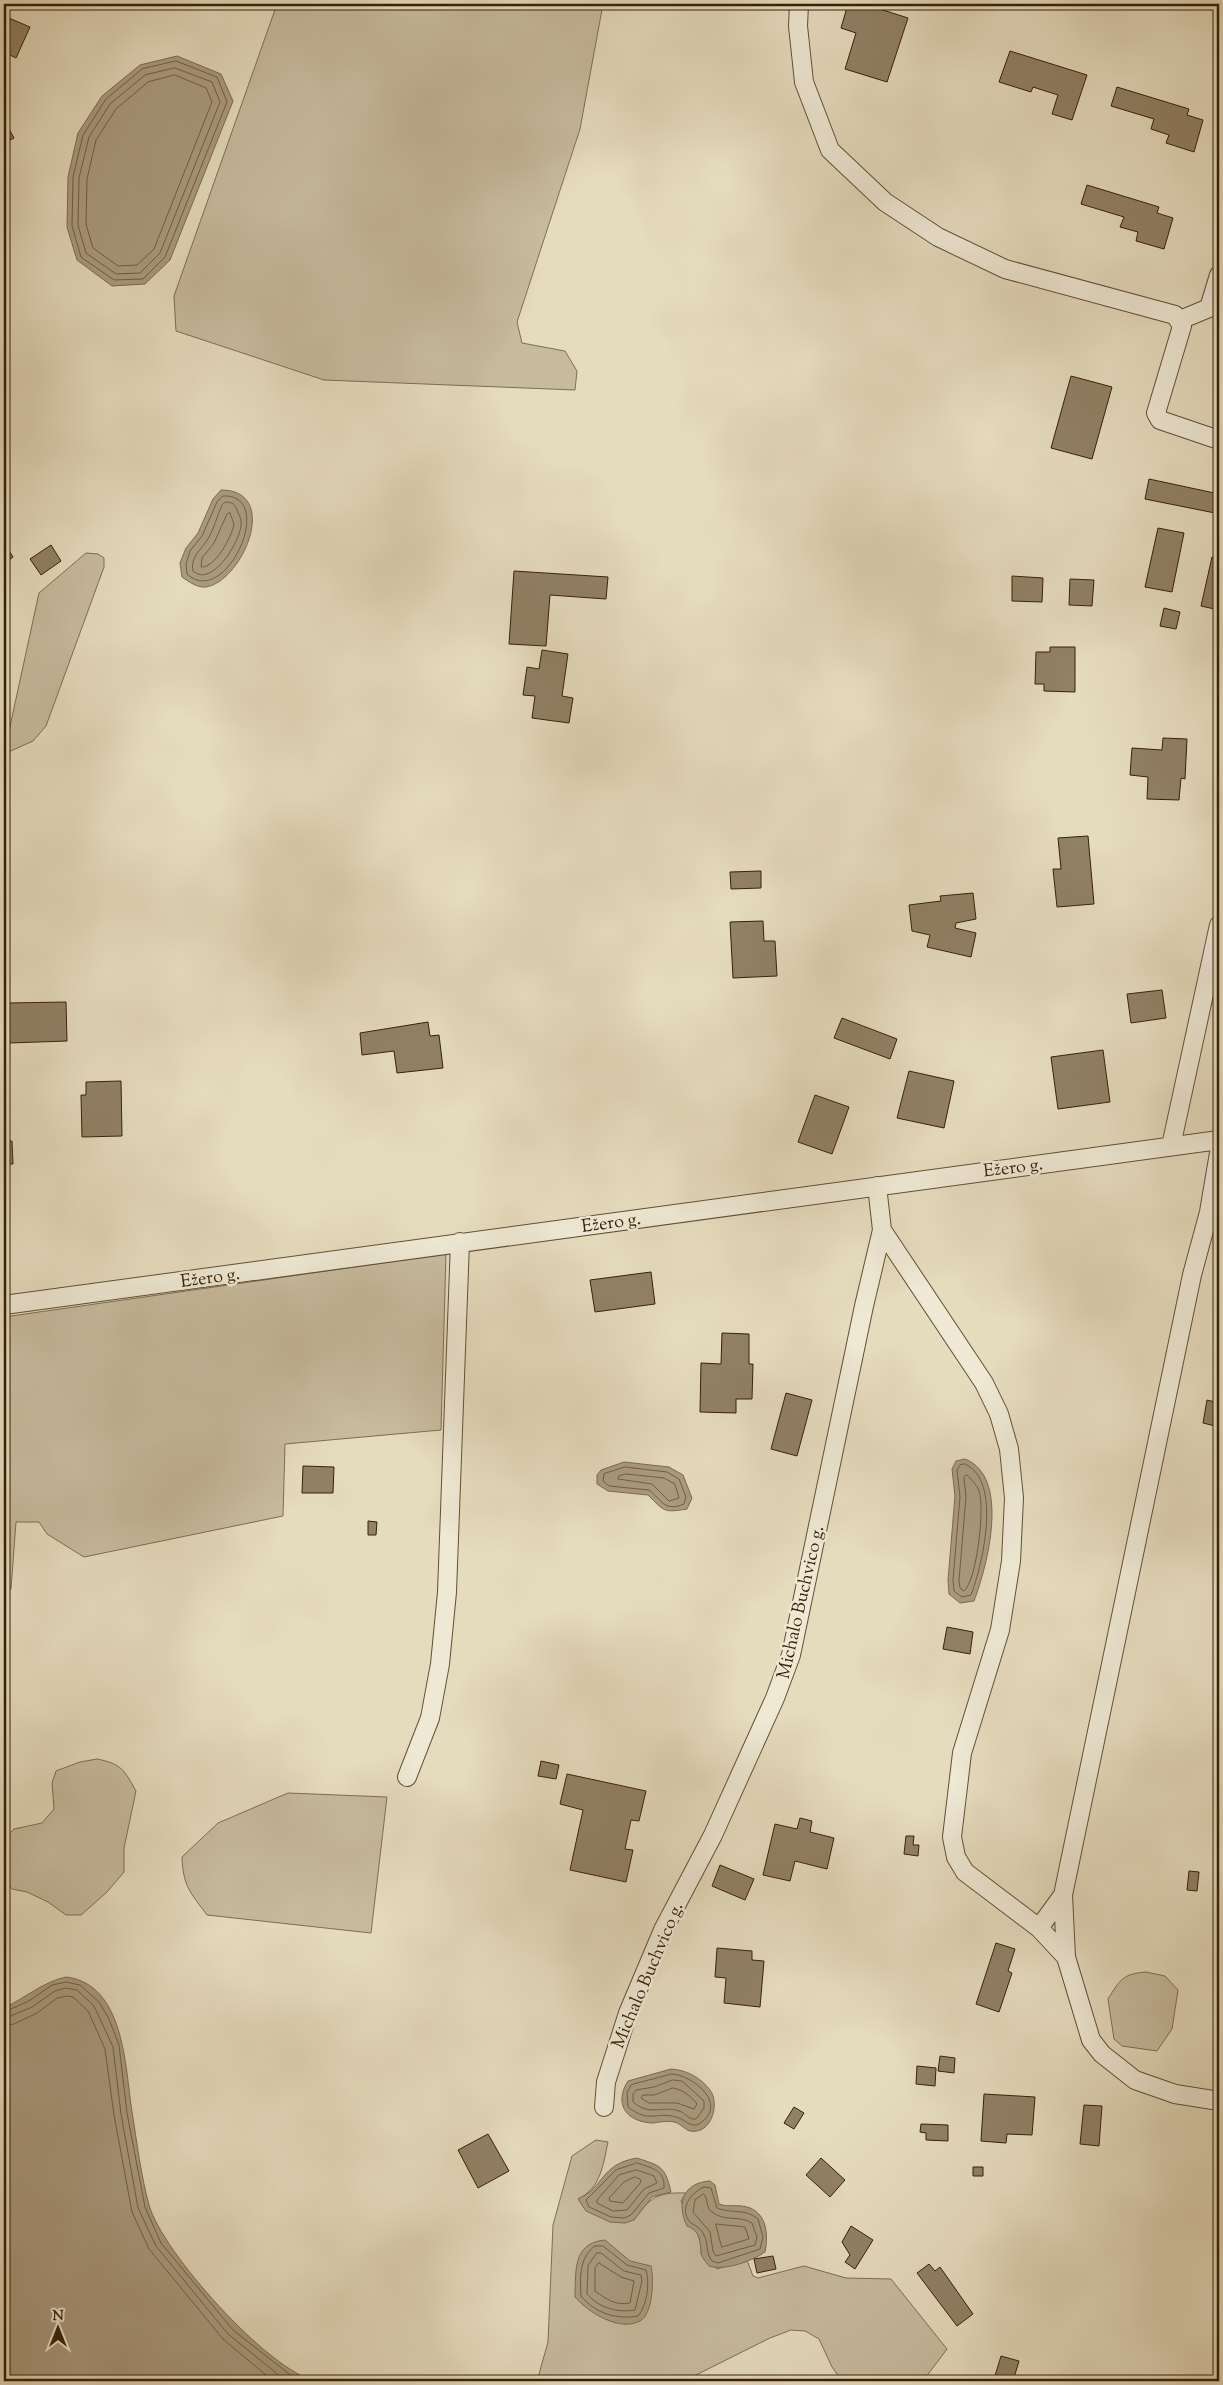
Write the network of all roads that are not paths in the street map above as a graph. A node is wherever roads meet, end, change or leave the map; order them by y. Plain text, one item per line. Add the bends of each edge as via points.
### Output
1 (799, 4) edge
2 (1219, 275) edge
3 (1180, 320) junction
4 (1219, 440) edge
5 (1219, 925) edge
6 (1219, 1140) edge
7 (1171, 1146) junction
8 (1219, 1153) edge
9 (877, 1186) junction
10 (882, 1230) junction
11 (460, 1242) junction
12 (4, 1305) edge
13 (407, 1777) dead end
14 (1063, 1895) junction
15 (1039, 1928) junction
16 (1066, 1957) junction
17 (1219, 2102) edge
18 (604, 2107) dead end

1 - 3 street via 804,82 830,150 885,202 938,237 1005,269 1175,315
2 - 3 street via 1210,308
3 - 4 street via 1182,326 1156,412 1160,420
5 - 7 street
6 - 7 street, Ežero g.
7 - 9 street, Ežero g.
8 - 14 street
9 - 10 street, Michalo Buchvico g.
9 - 11 street, Ežero g.
10 - 15 street via 984,1383 999,1414 1009,1449 1014,1498 1011,1561 1000,1630 962,1753 952,1837 956,1857 965,1872
10 - 18 street, Michalo Buchvico g. via 791,1655 713,1835 662,1930 608,2073
11 - 12 street, Ežero g.
11 - 13 street via 447,1592 440,1664 430,1718
14 - 15 street
14 - 16 street
15 - 16 street
16 - 17 street via 1091,2040 1102,2054 1135,2080 1175,2094

